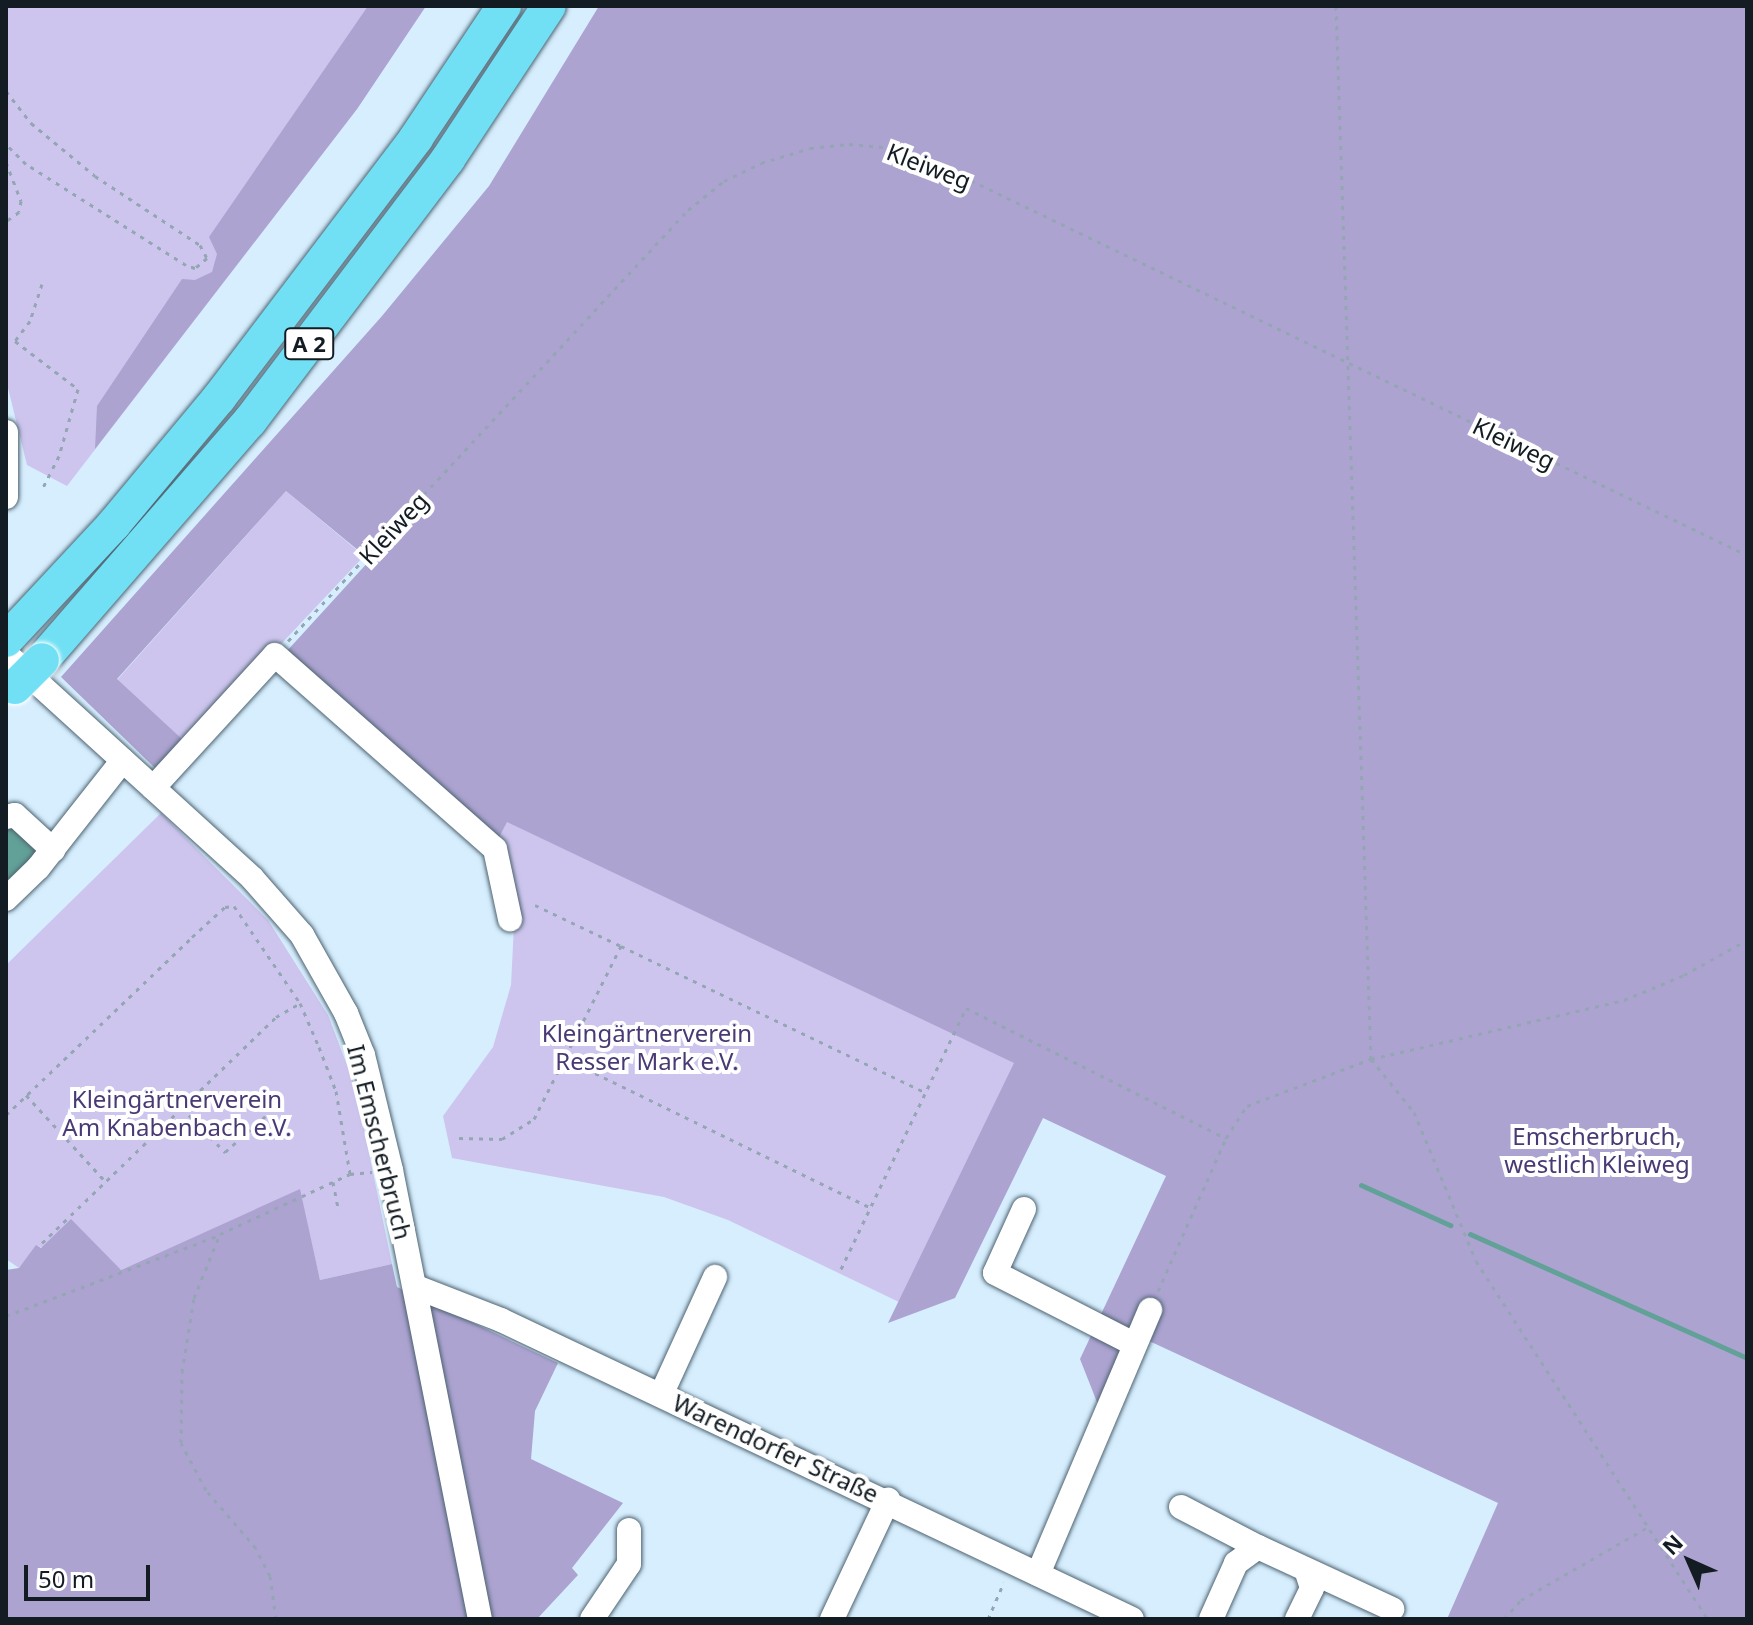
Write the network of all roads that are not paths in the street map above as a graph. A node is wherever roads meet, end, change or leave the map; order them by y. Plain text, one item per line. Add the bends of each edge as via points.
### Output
1 (504, 6) edge
2 (549, 6) edge
3 (6, 432) edge
4 (6, 497) edge
5 (8, 642) edge
6 (11, 692) edge
7 (123, 760) junction
8 (153, 788) junction
9 (6, 817) edge
10 (53, 850) junction
11 (6, 899) edge
12 (510, 919) dead end
13 (1024, 1209) dead end
14 (715, 1277) dead end
15 (416, 1287) junction
16 (1150, 1310) road end
17 (1132, 1343) junction
18 (661, 1395) junction
19 (888, 1500) junction
20 (1181, 1507) dead end
21 (629, 1530) dead end
22 (1258, 1547) junction
23 (1306, 1570) junction
24 (1038, 1574) junction
25 (1392, 1609) dead end
26 (480, 1619) edge
27 (592, 1619) edge
28 (832, 1619) edge
29 (1132, 1619) edge
30 (1211, 1619) edge
31 (1297, 1619) edge

1 - 5 highway, A 2 via 416,138 219,398
2 - 6 highway, A 2, bridge via 448,159 259,409 143,549
3 - 4 street
5 - 7 street, Im Emscherbruch
7 - 8 street, Im Emscherbruch
7 - 10 street
8 - 12 street via 275,655 495,849
8 - 15 street, Im Emscherbruch via 252,878 323,968 363,1055
9 - 10 street via 15,815
10 - 11 street
13 - 17 street via 995,1273
14 - 18 street
15 - 18 street, Warendorfer Straße via 446,1295
15 - 26 street, Im Emscherbruch
16 - 17 street
17 - 24 street
18 - 19 street, Warendorfer Straße
19 - 24 street, Warendorfer Straße
19 - 28 street
20 - 22 street
21 - 27 street via 629,1564
22 - 23 street
22 - 30 street via 1236,1563
23 - 25 street
23 - 31 street via 1312,1588
24 - 29 street, Warendorfer Straße

